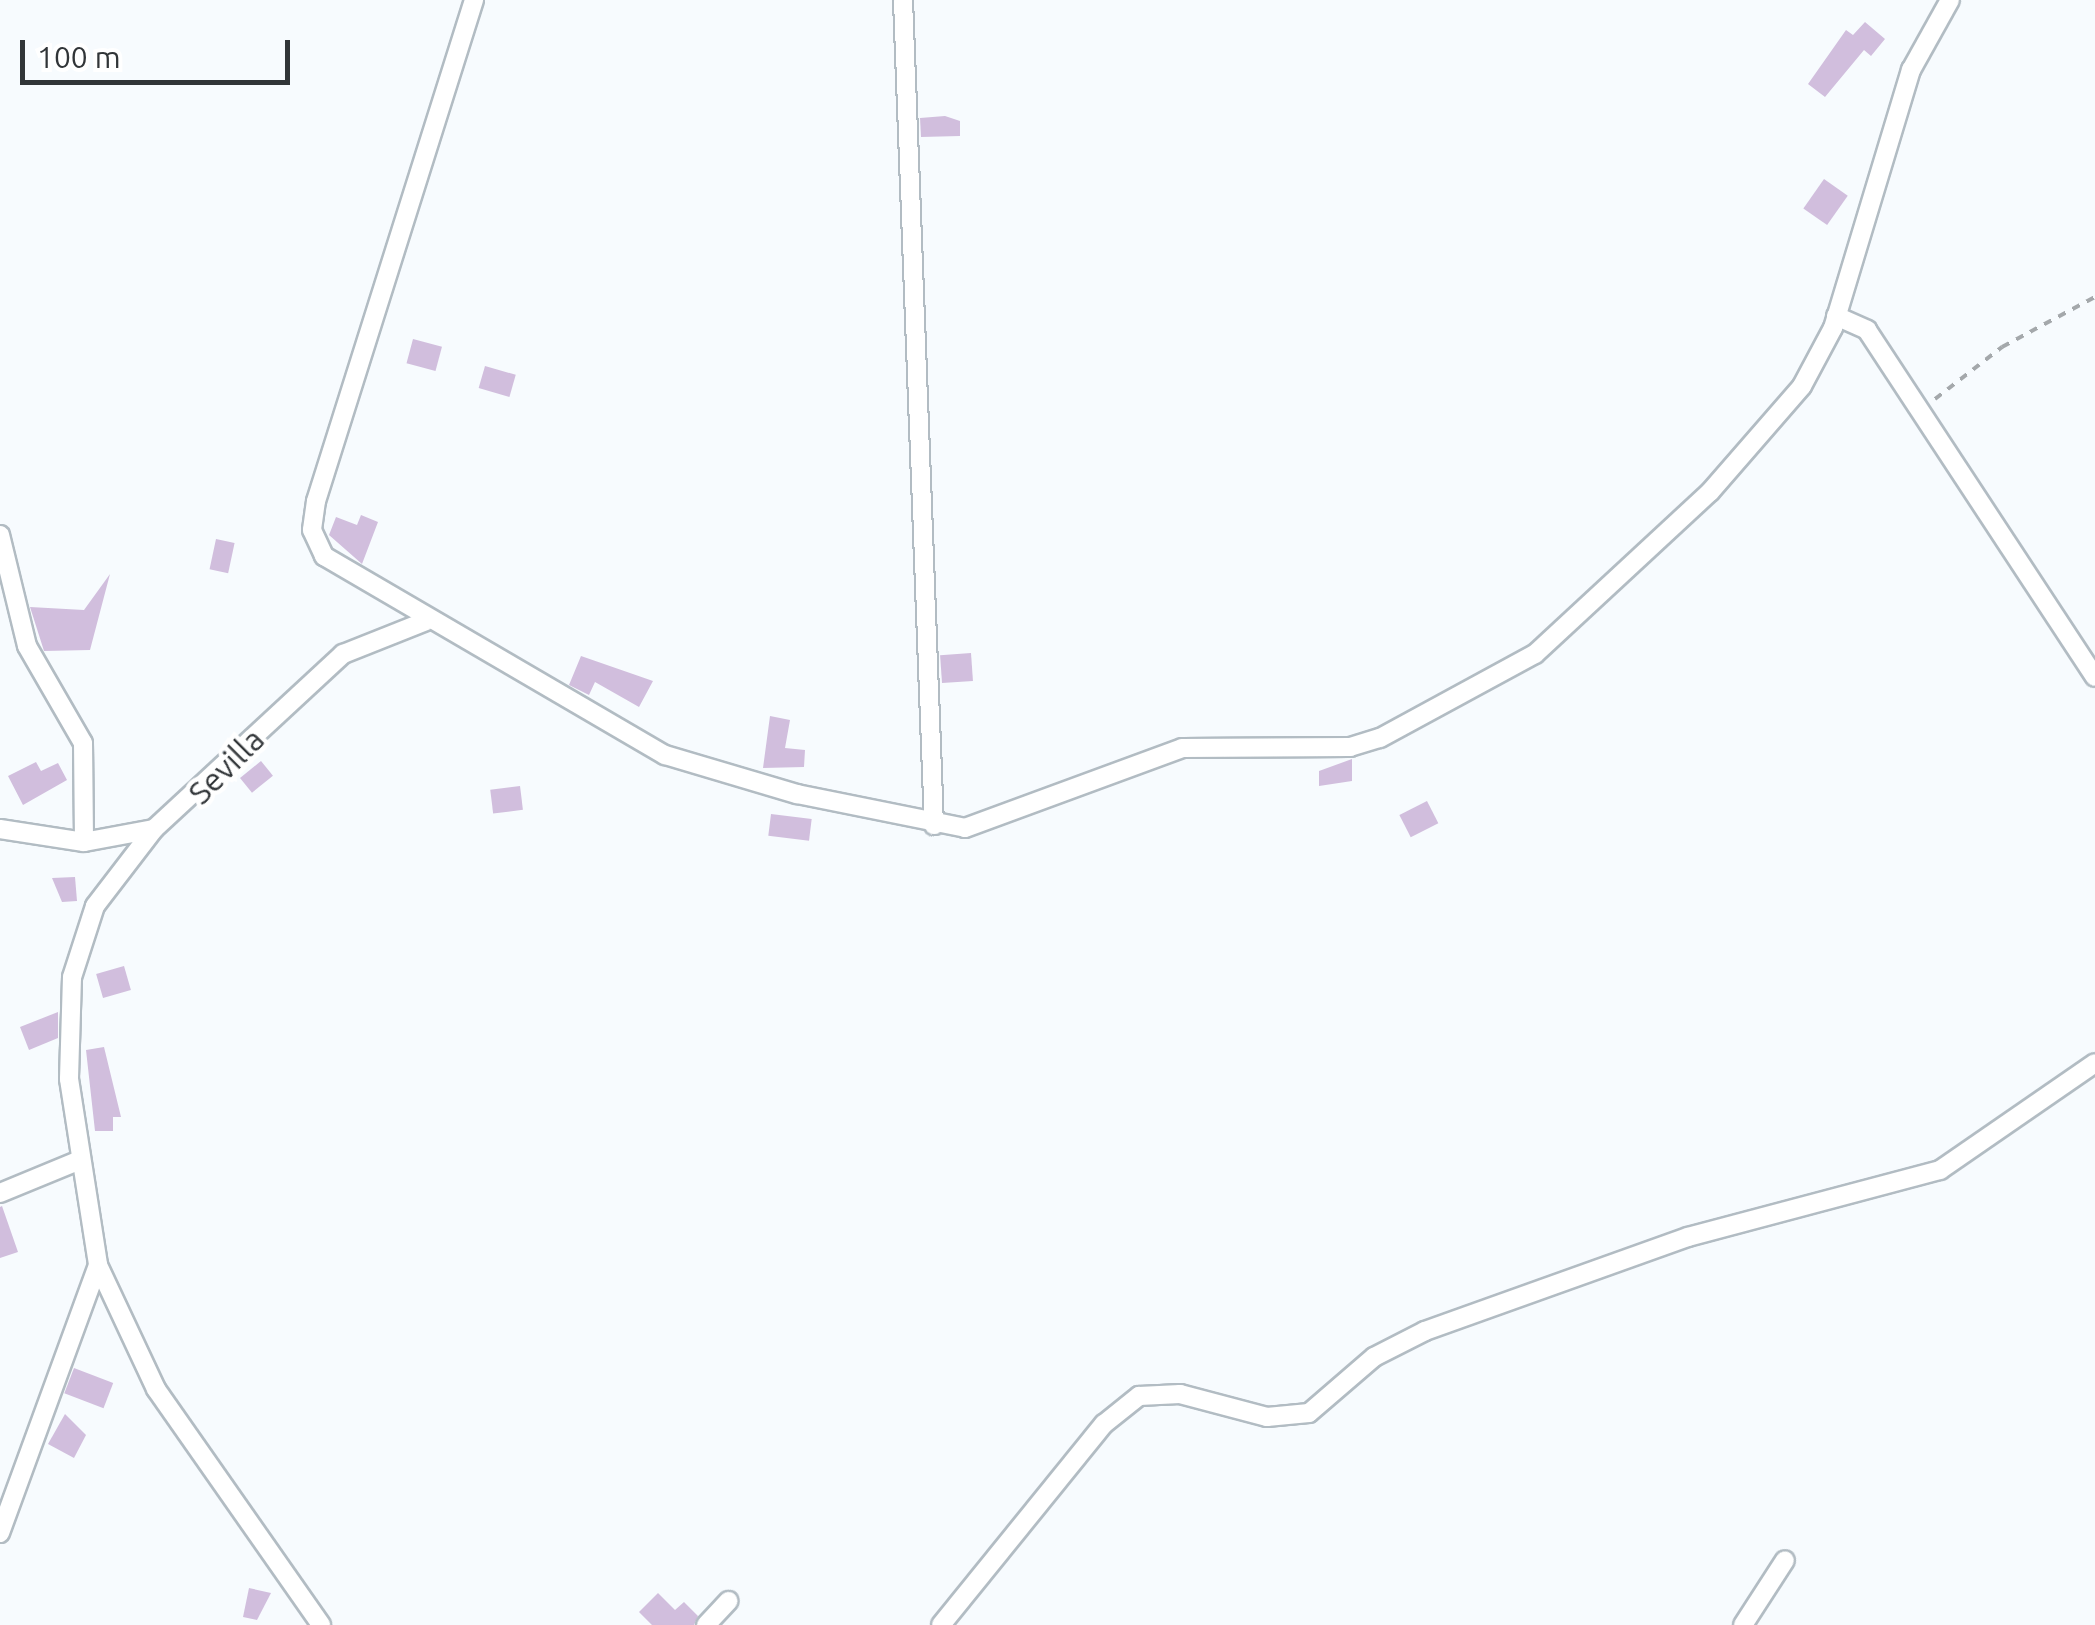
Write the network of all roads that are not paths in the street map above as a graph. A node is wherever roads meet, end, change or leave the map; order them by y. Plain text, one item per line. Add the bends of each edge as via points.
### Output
1 (474, 0) edge
2 (903, 0) edge
3 (1950, 0) edge
4 (1836, 316) junction
5 (0, 535) edge
6 (426, 621) junction
7 (2095, 678) edge
8 (934, 826) junction
9 (0, 829) edge
10 (154, 829) junction
11 (84, 842) junction
12 (2095, 1063) edge
13 (80, 1160) junction
14 (0, 1193) edge
15 (98, 1265) junction
16 (0, 1532) edge
17 (1785, 1560) dead end
18 (728, 1601) dead end
19 (321, 1625) edge
20 (706, 1625) edge
21 (941, 1625) edge
22 (1744, 1625) edge

1 - 6 street via 312,530 345,574
2 - 8 street
3 - 4 street via 1911,70
4 - 7 street via 1867,330
4 - 8 street via 1802,386 1710,492 1534,654 1350,746 1182,748 1008,819
5 - 11 street via 27,646 84,743
6 - 8 street via 500,654 665,754
6 - 10 street, Sevilla via 342,654
9 - 11 street
10 - 11 street
10 - 13 street, Sevilla via 95,906 78,948 69,1079
12 - 21 street via 1940,1170 1688,1238 1426,1331 1374,1357 1309,1413 1267,1417 1180,1394 1139,1396 1104,1424
13 - 14 street
13 - 15 street, Sevilla
15 - 16 street
15 - 19 street via 156,1389
17 - 22 street
18 - 20 street

